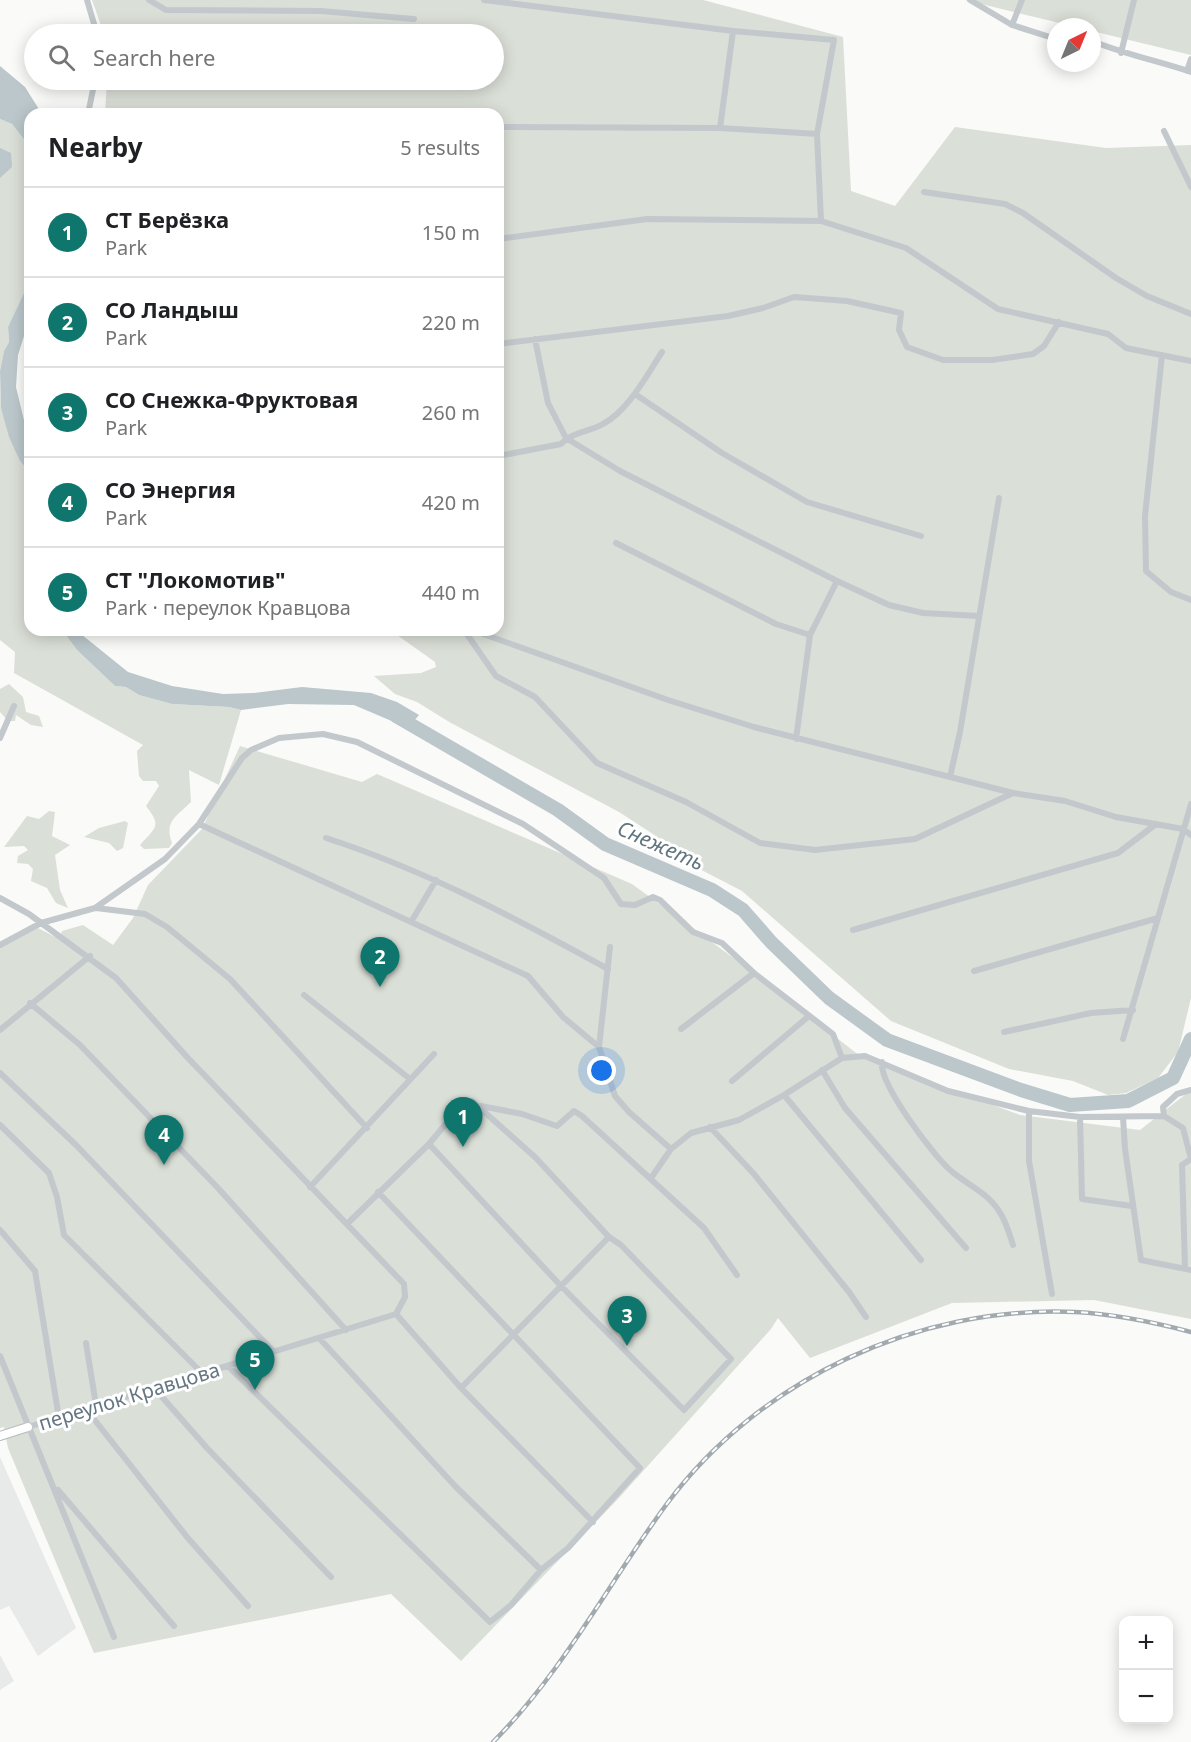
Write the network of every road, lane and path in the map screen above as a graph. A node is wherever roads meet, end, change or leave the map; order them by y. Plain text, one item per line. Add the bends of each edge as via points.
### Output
1 (87, 0) edge
2 (149, 0) edge
3 (484, 0) edge
4 (970, 0) edge
5 (1022, 0) edge
6 (1134, 0) edge
7 (414, 19) dead end
8 (94, 24) edge
9 (1012, 25) junction
10 (733, 31) junction
11 (1047, 36) edge
12 (1101, 45) edge
13 (1121, 53) junction
14 (1191, 59) edge
15 (1189, 71) edge
16 (93, 90) edge
17 (89, 108) edge
18 (504, 127) edge
19 (720, 128) junction
20 (1164, 131) dead end
21 (816, 134) junction
22 (1191, 187) edge
23 (924, 192) dead end
24 (821, 221) junction
25 (504, 238) edge
26 (1191, 314) edge
27 (1059, 322) junction
28 (536, 339) junction
29 (504, 343) edge
30 (662, 352) dead end
31 (1162, 355) junction
32 (1191, 361) edge
33 (635, 394) junction
34 (566, 438) junction
35 (504, 455) edge
36 (999, 498) dead end
37 (921, 536) dead end
38 (616, 543) dead end
39 (837, 581) junction
40 (1191, 600) edge
41 (979, 616) junction
42 (810, 635) junction
43 (468, 636) edge
44 (489, 636) edge
45 (14, 706) dead end
46 (0, 738) edge
47 (796, 739) junction
48 (950, 777) junction
49 (1013, 793) junction
50 (1191, 804) edge
51 (199, 824) junction
52 (1156, 824) junction
53 (1183, 830) junction
54 (1191, 835) edge
55 (326, 838) dead end
56 (436, 880) junction
57 (0, 898) edge
58 (95, 908) junction
59 (1158, 918) junction
60 (411, 922) junction
61 (41, 923) junction
62 (853, 930) dead end
63 (0, 945) edge
64 (610, 947) dead end
65 (90, 956) junction
66 (608, 969) junction
67 (974, 971) dead end
68 (754, 973) junction
69 (304, 995) dead end
70 (30, 1002) junction
71 (1133, 1010) junction
72 (809, 1016) junction
73 (681, 1029) dead end
74 (0, 1030) edge
75 (1004, 1032) dead end
76 (1123, 1039) dead end
77 (599, 1047) junction
78 (434, 1054) dead end
79 (842, 1058) junction
80 (882, 1062) junction
81 (822, 1070) junction
82 (0, 1073) edge
83 (410, 1079) junction
84 (732, 1081) dead end
85 (1191, 1090) edge
86 (784, 1095) junction
87 (480, 1106) junction
88 (1029, 1111) junction
89 (1164, 1116) junction
90 (1080, 1117) junction
91 (1123, 1117) junction
92 (0, 1125) edge
93 (710, 1127) junction
94 (367, 1128) junction
95 (429, 1144) junction
96 (671, 1149) junction
97 (1191, 1159) edge
98 (651, 1178) junction
99 (310, 1187) junction
100 (378, 1192) junction
101 (1132, 1206) junction
102 (347, 1224) junction
103 (0, 1230) edge
104 (609, 1237) junction
105 (1013, 1245) dead end
106 (966, 1248) dead end
107 (921, 1260) dead end
108 (1188, 1269) edge
109 (737, 1275) dead end
110 (560, 1285) junction
111 (1052, 1294) dead end
112 (396, 1314) junction
113 (866, 1317) dead end
114 (346, 1330) junction
115 (511, 1335) junction
116 (320, 1339) junction
117 (86, 1343) dead end
118 (272, 1350) junction
119 (0, 1356) edge
120 (228, 1366) junction
121 (202, 1373) junction
122 (155, 1389) junction
123 (461, 1389) junction
124 (96, 1405) junction
125 (86, 1409) junction
126 (59, 1418) junction
127 (28, 1427) junction
128 (0, 1436) edge
129 (53, 1485) junction
130 (593, 1522) junction
131 (541, 1570) junction
132 (331, 1577) dead end
133 (248, 1606) dead end
134 (174, 1626) dead end
135 (114, 1637) dead end

1 - 8 street
2 - 7 street via 166,10 321,11
3 - 10 street
4 - 9 street
5 - 9 street
6 - 13 street
9 - 11 street
10 - 19 street
10 - 21 street via 834,40
12 - 13 street
13 - 15 street
14 - 15 street
16 - 17 street
18 - 19 street
19 - 21 street
20 - 22 street
21 - 24 street
23 - 26 street via 1005,204 1116,278
24 - 25 street via 647,219
24 - 27 street via 906,248 998,309
27 - 28 street via 1034,354 992,360 943,360 907,347 899,330 901,313 847,301 794,297 728,316
27 - 31 street via 1108,334 1126,348
28 - 29 street
28 - 34 street via 548,403
30 - 33 street
31 - 32 street
31 - 40 street via 1145,516 1146,571 1171,592
33 - 34 street via 604,424
33 - 37 street via 722,453 807,502
34 - 35 street via 561,444
34 - 39 street via 620,471
36 - 41 street
38 - 42 street via 776,624
39 - 41 street via 889,605 923,613
39 - 42 street
41 - 48 street
42 - 47 street
43 - 49 street via 496,676 535,697 597,763 686,802 760,843 815,850 915,839
44 - 47 street via 668,700
45 - 46 street
47 - 48 street
48 - 49 street
49 - 52 street via 1065,801 1116,817
50 - 53 street
51 - 58 street via 165,860
51 - 60 street
51 - 68 street via 251,750 279,738 301,735 323,734 357,742 523,824 604,878 621,904 635,905 653,897 660,900 693,932 722,943
52 - 53 street
52 - 62 street via 1118,853
53 - 54 street
53 - 59 street
55 - 56 street
56 - 60 street
56 - 66 street
57 - 61 street
58 - 61 street
58 - 94 street via 145,914 167,927 230,979
59 - 67 street
59 - 71 street
60 - 77 street via 528,976 563,1017
61 - 63 street
61 - 65 street
64 - 66 street
65 - 70 street
65 - 99 street via 116,978
66 - 77 street
68 - 72 street
68 - 73 street
69 - 83 street
70 - 74 street
70 - 114 street via 80,1045 218,1188
71 - 75 street via 1091,1013
71 - 76 street
72 - 79 street via 834,1034
72 - 84 street
77 - 96 street via 615,1096
78 - 83 street
79 - 80 street via 865,1056
79 - 81 street
80 - 88 street via 948,1091
80 - 105 street via 889,1086 918,1133 943,1164 988,1197 999,1210
81 - 86 street
81 - 106 street via 852,1117
82 - 118 street via 76,1145
83 - 94 street
85 - 89 street via 1177,1094 1163,1107
86 - 93 street via 739,1120
86 - 107 street
87 - 95 street via 464,1102
87 - 98 street via 498,1107 557,1126 574,1112
87 - 104 street via 536,1158
88 - 90 street
88 - 111 street via 1029,1161
89 - 91 street
89 - 97 street via 1183,1128
90 - 91 street
90 - 101 street via 1082,1199
91 - 101 street
92 - 121 street via 49,1173 64,1235
93 - 96 street via 691,1132
93 - 113 street via 754,1174
94 - 99 street
95 - 100 street
95 - 110 street
96 - 98 street
97 - 108 street via 1182,1165
98 - 109 street via 704,1228
99 - 102 street
100 - 102 street
100 - 115 street
101 - 108 street via 1141,1260
102 - 112 street via 404,1284 405,1297
103 - 126 street via 35,1271
104 - 110 street
104 - 110 street via 731,1359 684,1410
110 - 115 street
112 - 114 street, переулок Кравцова
112 - 123 street
114 - 116 street, переулок Кравцова
115 - 123 street
115 - 130 street via 640,1468
116 - 118 street, переулок Кравцова
116 - 131 street via 455,1486
117 - 124 street
118 - 120 street, переулок Кравцова
119 - 127 street
120 - 121 street, переулок Кравцова
120 - 131 street via 490,1622 511,1605
121 - 122 street, переулок Кравцова
122 - 124 street, переулок Кравцова
122 - 132 street
123 - 130 street
124 - 125 street, переулок Кравцова
125 - 126 street, переулок Кравцова
125 - 133 street via 187,1537
126 - 127 street, переулок Кравцова
127 - 128 street, переулок Кравцова
127 - 129 street
129 - 134 street
129 - 135 street
130 - 131 street

